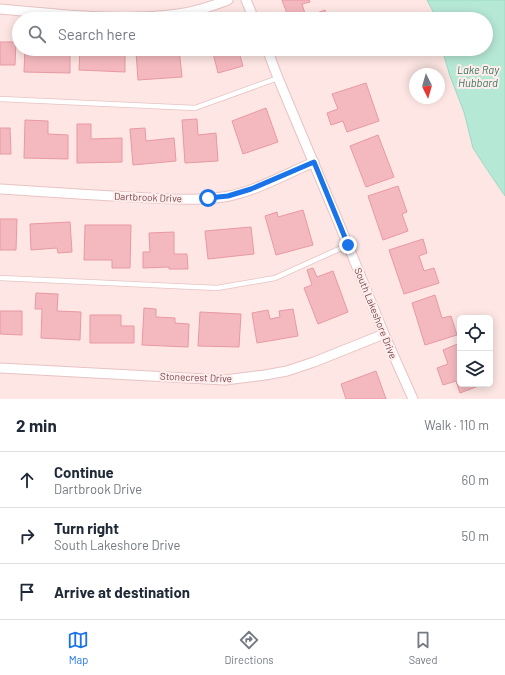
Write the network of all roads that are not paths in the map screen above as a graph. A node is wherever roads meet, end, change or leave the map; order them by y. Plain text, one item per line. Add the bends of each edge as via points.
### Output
1 (228, 0) edge
2 (246, 0) edge
3 (0, 9) edge
4 (43, 12) edge
5 (188, 12) edge
6 (251, 12) edge
7 (270, 56) edge
8 (278, 78) junction
9 (0, 99) edge
10 (314, 162) junction
11 (0, 189) edge
12 (348, 245) junction
13 (0, 278) edge
14 (384, 334) junction
15 (0, 368) edge
16 (413, 399) edge

1 - 5 street
2 - 6 street
3 - 4 street
7 - 8 street, South Lakeshore Drive
8 - 9 lane via 195,108
8 - 10 street, South Lakeshore Drive
10 - 11 street, Dartbrook Drive via 251,189 228,196 208,198 124,197
10 - 12 street, South Lakeshore Drive
12 - 13 lane via 275,278 217,288
12 - 14 street, South Lakeshore Drive
14 - 15 street, Stonecrest Drive via 287,371 225,380
14 - 16 street, South Lakeshore Drive

